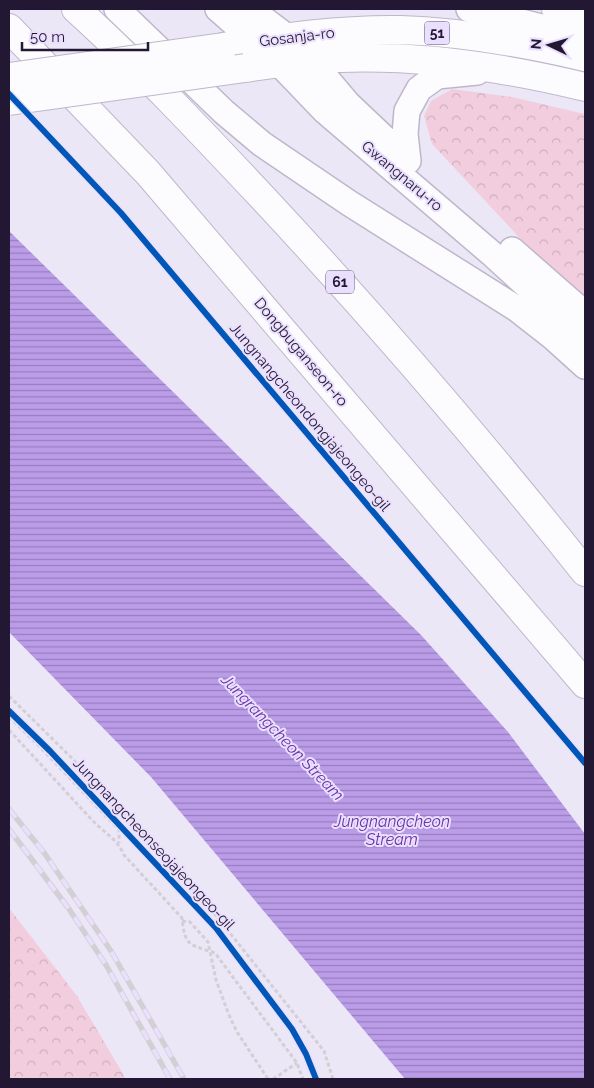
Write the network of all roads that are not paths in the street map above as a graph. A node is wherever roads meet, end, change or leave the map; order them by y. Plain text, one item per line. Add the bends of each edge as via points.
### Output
1 (76, 9) edge
2 (117, 9) edge
3 (218, 9) edge
4 (250, 9) edge
5 (469, 9) edge
6 (556, 9) edge
7 (585, 16) edge
8 (9, 28) edge
9 (286, 37) junction
10 (585, 38) edge
11 (257, 42) junction
12 (585, 57) edge
13 (310, 59) junction
14 (279, 63) junction
15 (498, 69) junction
16 (9, 77) edge
17 (585, 86) edge
18 (9, 100) edge
19 (408, 161) junction
20 (585, 314) edge
21 (585, 345) edge
22 (585, 366) edge
23 (585, 572) edge
24 (585, 684) edge

1 - 23 main road, 61 via 164,93 322,261 502,468
2 - 22 main road via 262,144 517,309
3 - 11 main road, Gwangnaru-ro
4 - 9 main road, Gwangnaru-ro
5 - 10 main road
6 - 7 main road
8 - 24 main road, Dongbuganseon-ro via 148,173
9 - 11 main road, Gosanja-ro / 51
9 - 12 main road, Gosanja-ro / 51 via 400,30 432,32 509,41
9 - 13 main road, Gwangnaru-ro
11 - 14 main road, Gwangnaru-ro
11 - 16 main road, Gosanja-ro / 51, bridge
13 - 14 main road, Gosanja-ro / 51
13 - 15 main road, Gosanja-ro / 51 via 374,58
13 - 19 main road, Gwangnaru-ro via 348,104
14 - 18 main road, Gosanja-ro / 51, bridge
14 - 21 main road, Gwangnaru-ro via 325,111 536,294
15 - 17 main road, Gosanja-ro / 51
15 - 19 main road via 437,76 419,89 407,111
19 - 20 main road, Gwangnaru-ro

